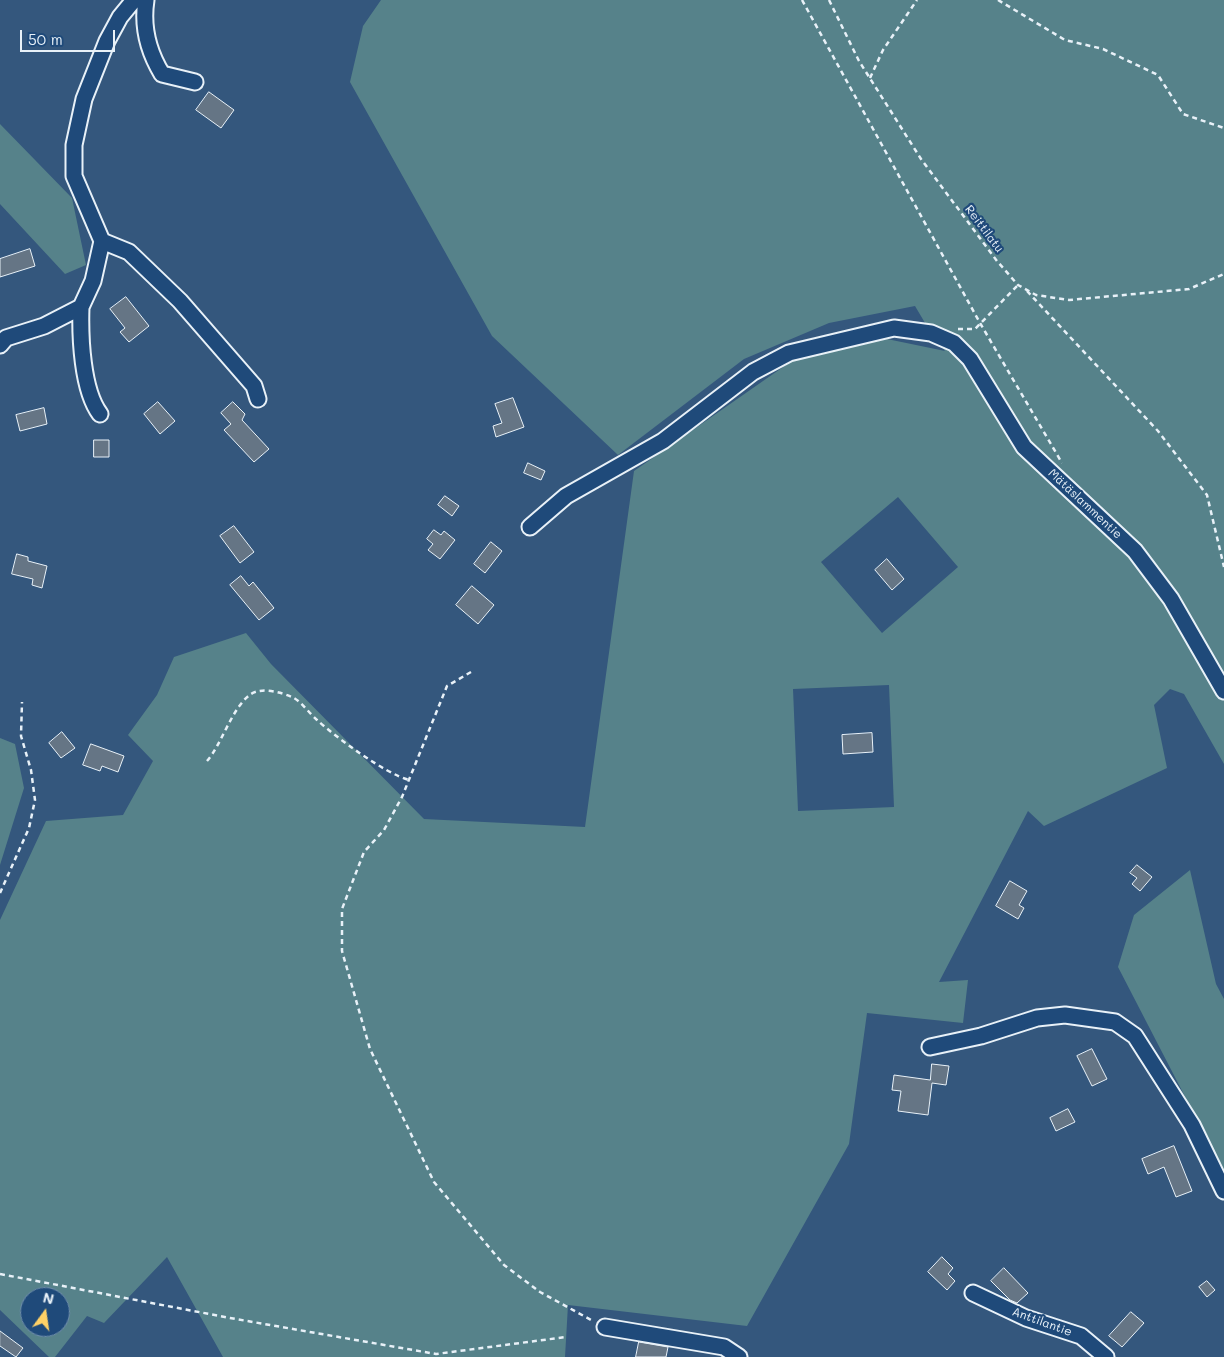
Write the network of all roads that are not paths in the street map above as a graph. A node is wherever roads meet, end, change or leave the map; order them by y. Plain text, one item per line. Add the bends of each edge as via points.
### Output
1 (134, 0) edge
2 (146, 0) edge
3 (194, 82) dead end
4 (102, 241) junction
5 (81, 307) junction
6 (2, 339) edge
7 (258, 399) dead end
8 (100, 414) dead end
9 (530, 527) dead end
10 (1224, 691) edge
11 (930, 1047) dead end
12 (1224, 1191) edge
13 (973, 1293) dead end
14 (605, 1327) road end
15 (739, 1357) edge
16 (1106, 1357) edge

1 - 4 street via 107,41 84,100 74,145 74,176
2 - 3 street via 143,18 152,57 162,74
4 - 5 street via 93,281
4 - 7 street via 129,252 180,300 254,386
5 - 6 street via 44,326
5 - 8 street via 80,334 86,373 93,405
9 - 10 street, Mätäslammentie via 566,496 663,441 753,372 789,353 894,328 931,333 954,343 970,359 1024,447 1135,551 1171,599
11 - 12 street via 981,1036 1036,1018 1065,1014 1115,1022 1135,1036 1192,1125
13 - 16 street, Anttilantie via 1026,1318 1081,1336
14 - 15 street via 724,1346

